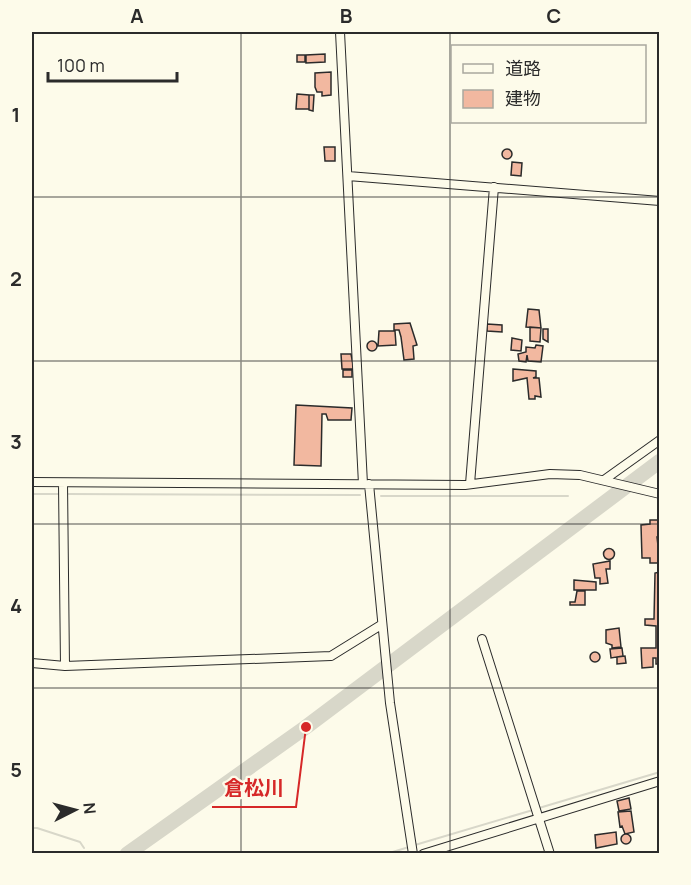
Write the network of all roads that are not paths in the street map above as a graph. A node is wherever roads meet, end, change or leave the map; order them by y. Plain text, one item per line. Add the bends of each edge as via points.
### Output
1 (340, 32) edge
2 (348, 176) junction
3 (494, 188) junction
4 (660, 201) edge
5 (660, 440) edge
6 (604, 480) junction
7 (32, 482) edge
8 (366, 484) junction
9 (470, 484) junction
10 (63, 486) junction
11 (660, 494) edge
12 (381, 625) junction
13 (482, 639) dead end
14 (32, 663) edge
15 (65, 666) junction
16 (660, 781) edge
17 (539, 816) junction
18 (413, 852) edge
19 (423, 854) edge
20 (550, 854) edge

1 - 2 street
2 - 3 street
2 - 8 street
3 - 4 street
3 - 9 street
5 - 6 street
6 - 9 street via 550,474
6 - 11 street
7 - 10 street
8 - 9 street
8 - 10 street
8 - 12 street
10 - 15 street
12 - 15 street via 332,656
12 - 18 street
13 - 17 street
14 - 15 street
16 - 17 street
17 - 19 street
17 - 20 street

